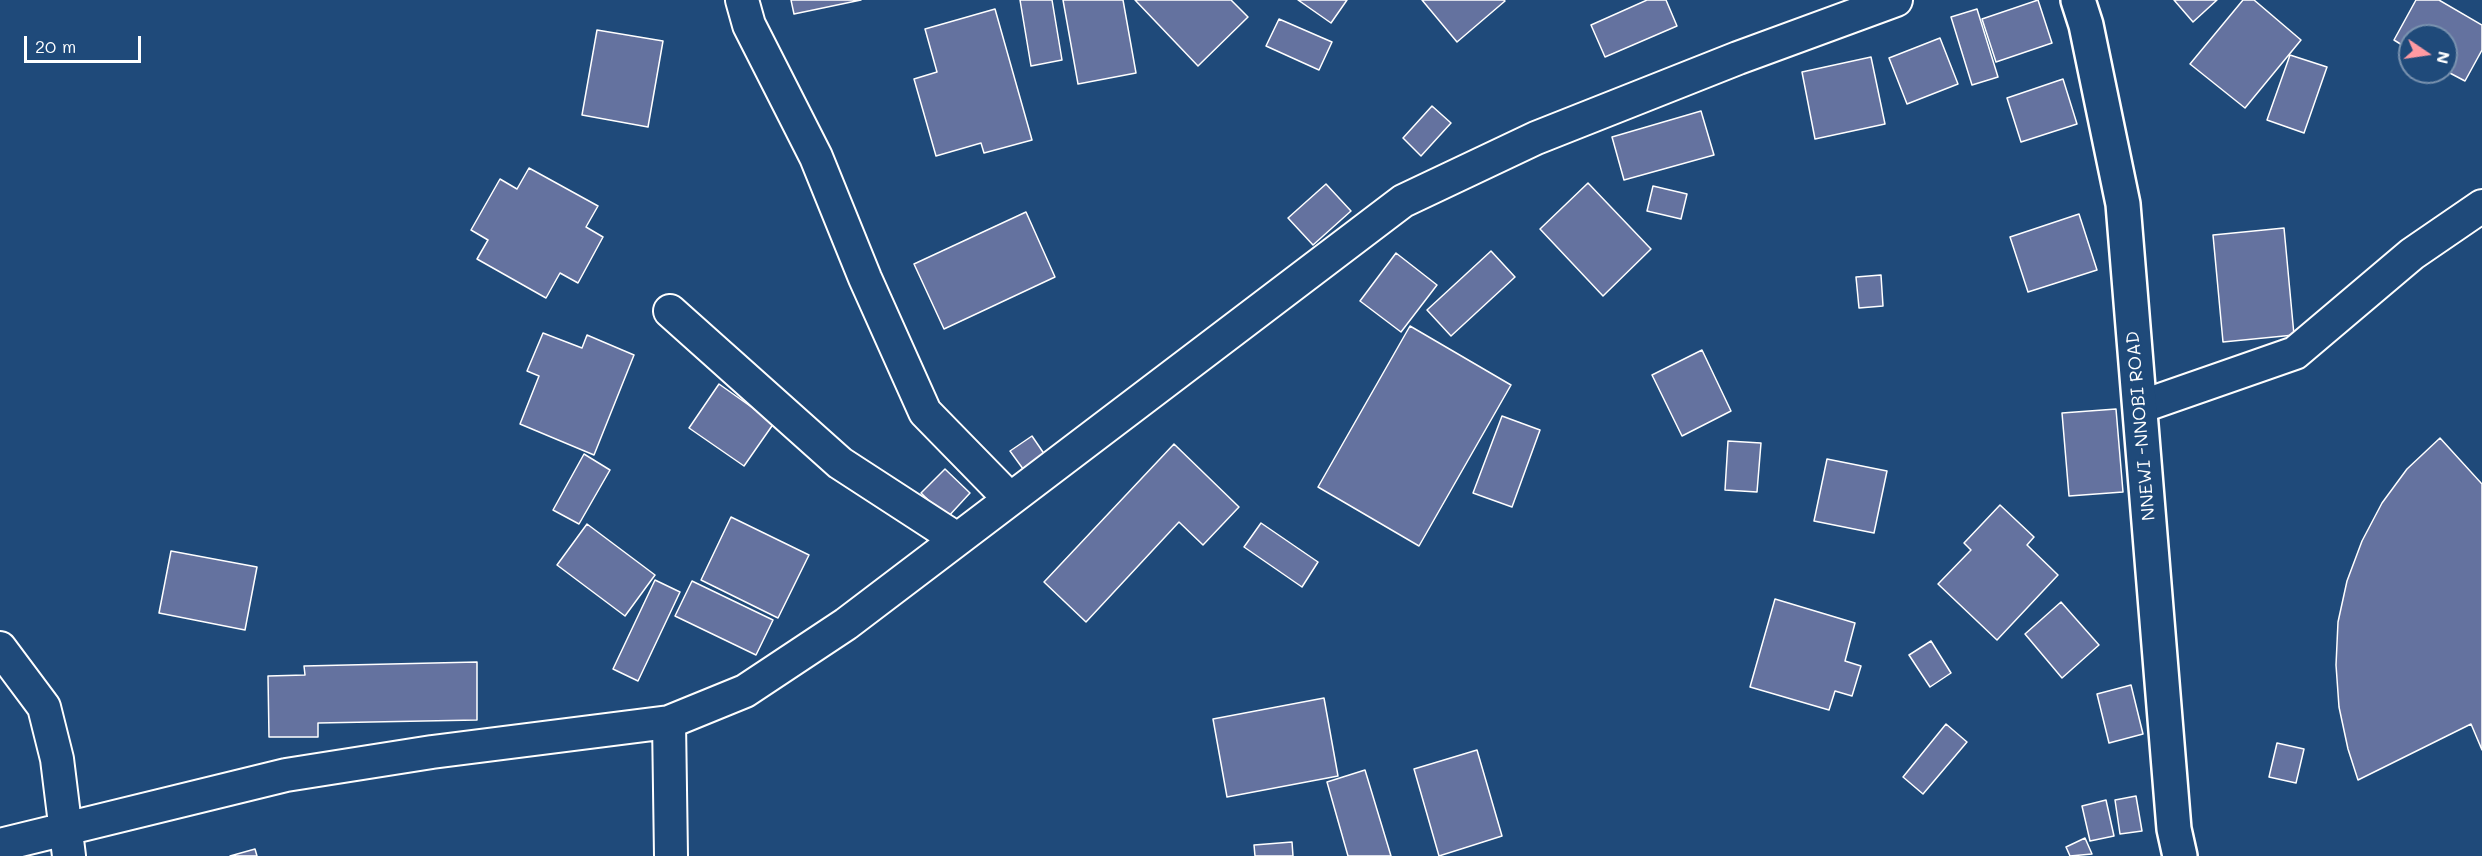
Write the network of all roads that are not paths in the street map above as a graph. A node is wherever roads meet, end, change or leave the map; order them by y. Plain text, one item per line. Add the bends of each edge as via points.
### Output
1 (742, 0) edge
2 (1896, 0) edge
3 (2078, 0) edge
4 (2482, 206) edge
5 (670, 311) dead end
6 (2140, 407) junction
7 (1010, 499) junction
8 (957, 539) junction
9 (0, 648) edge
10 (669, 722) junction
11 (68, 842) edge
12 (0, 845) edge
13 (670, 856) edge
14 (2180, 856) edge

1 - 7 street via 749,24 816,157 925,412
2 - 7 street via 1536,138 1403,201
3 - 6 main road, NNEWI -NNOBI ROAD via 2123,204
4 - 6 street via 2412,254 2295,353
5 - 8 street via 840,464
6 - 14 main road, NNEWI -NNOBI ROAD via 2174,829
7 - 8 street
8 - 10 street via 846,624 745,692
9 - 11 street via 44,707 57,759
10 - 11 street via 285,775
10 - 13 street
11 - 12 street

